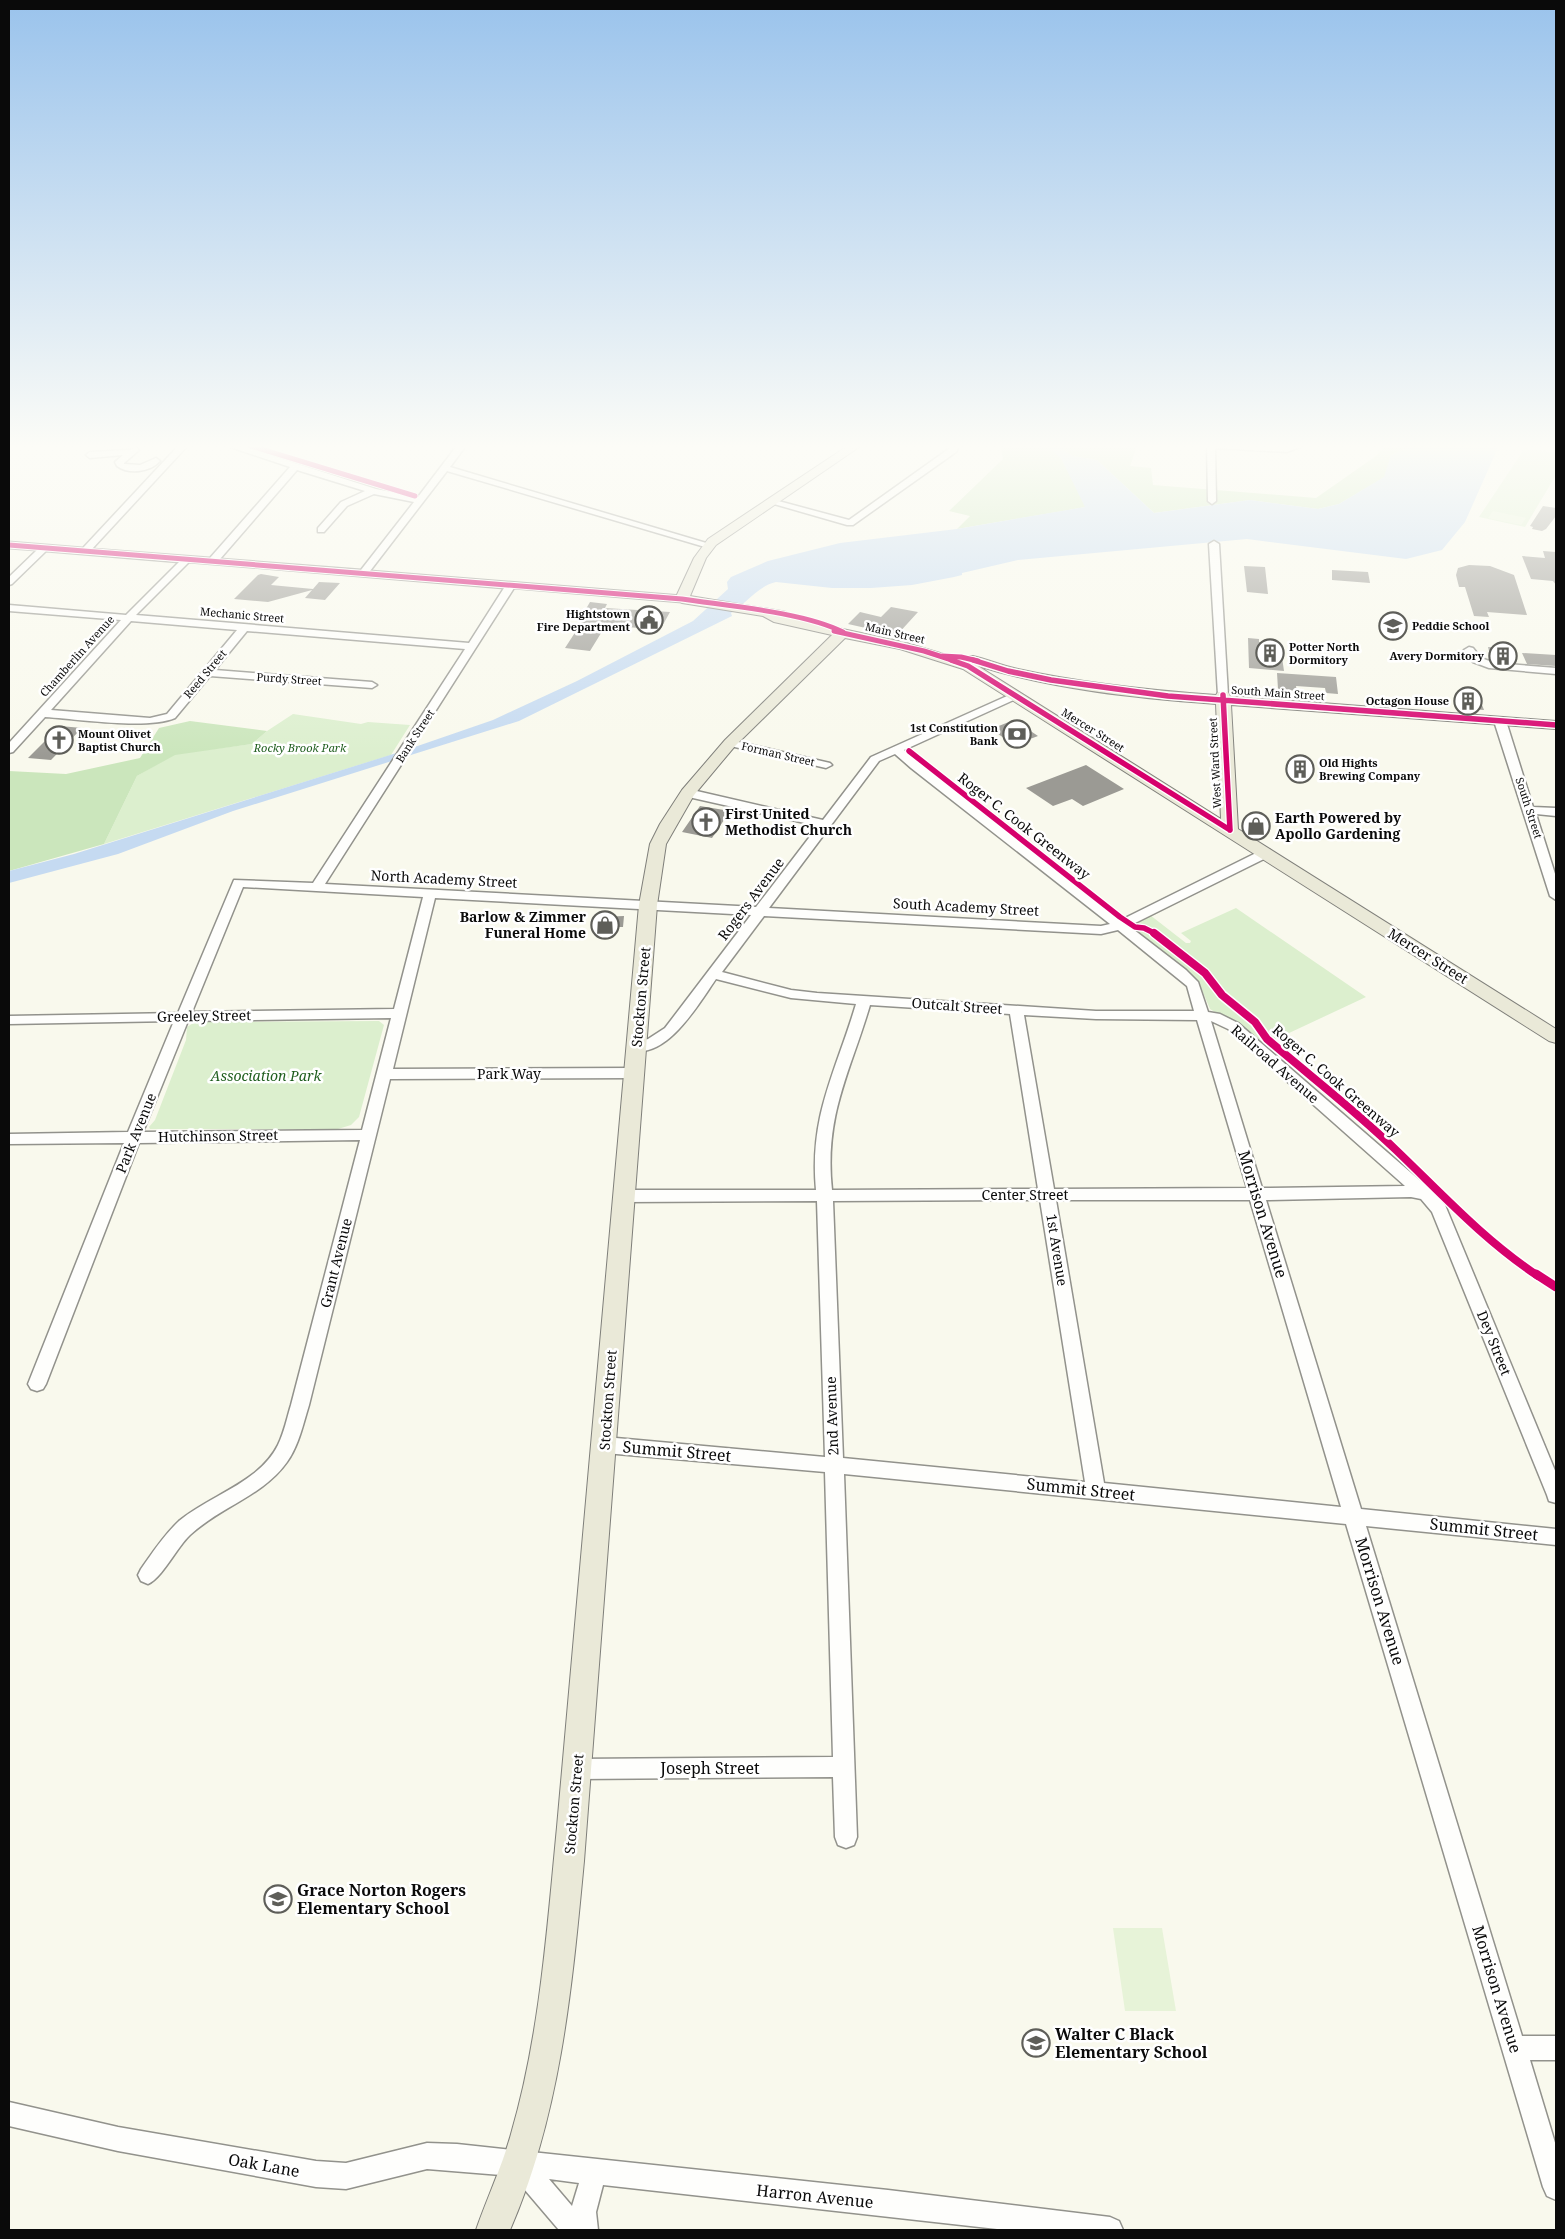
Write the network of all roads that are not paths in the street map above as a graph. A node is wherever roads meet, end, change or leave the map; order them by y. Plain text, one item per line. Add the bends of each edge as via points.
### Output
1 (38, 547) edge
2 (89, 547) edge
3 (225, 547) edge
4 (383, 547) edge
5 (707, 547) edge
6 (1214, 547) edge
7 (44, 548) junction
8 (85, 551) junction
9 (187, 559) junction
10 (213, 561) junction
11 (364, 573) junction
12 (9, 582) edge
13 (511, 585) junction
14 (683, 594) junction
15 (9, 608) edge
16 (129, 618) junction
17 (245, 627) junction
18 (843, 632) junction
19 (472, 646) junction
20 (1469, 650) dead end
21 (942, 656) junction
22 (1556, 671) edge
23 (206, 673) junction
24 (372, 685) dead end
25 (1016, 694) junction
26 (1223, 698) junction
27 (42, 713) junction
28 (1500, 721) junction
29 (1556, 725) edge
30 (730, 743) junction
31 (896, 749) junction
32 (9, 750) edge
33 (826, 765) dead end
34 (688, 794) junction
35 (1529, 810) junction
36 (1556, 812) edge
37 (826, 824) junction
38 (1230, 830) junction
39 (1266, 853) junction
40 (238, 883) joint
41 (317, 887) junction
42 (430, 893) junction
43 (1556, 896) edge
44 (648, 905) junction
45 (761, 911) junction
46 (1119, 926) junction
47 (713, 974) junction
48 (864, 1001) junction
49 (1016, 1010) junction
50 (400, 1013) junction
51 (183, 1016) junction
52 (1204, 1016) junction
53 (9, 1020) edge
54 (1556, 1036) edge
55 (636, 1047) junction
56 (634, 1073) junction
57 (384, 1074) junction
58 (368, 1134) junction
59 (134, 1137) junction
60 (9, 1139) edge
61 (1257, 1194) junction
62 (1048, 1195) junction
63 (1426, 1195) junction
64 (624, 1196) junction
65 (824, 1196) junction
66 (37, 1384) dead end
67 (605, 1445) junction
68 (834, 1466) junction
69 (1096, 1491) junction
70 (1556, 1495) edge
71 (1354, 1517) junction
72 (1556, 1536) edge
73 (148, 1575) dead end
74 (844, 1766) junction
75 (577, 1769) junction
76 (846, 1837) dead end
77 (1515, 2048) junction
78 (1556, 2048) edge
79 (9, 2114) edge
80 (520, 2164) junction
81 (594, 2173) junction
82 (1556, 2187) edge
83 (493, 2230) edge
84 (574, 2230) edge
85 (585, 2230) edge
86 (1110, 2230) edge

1 - 7 street
2 - 8 street
3 - 10 street
4 - 11 street
5 - 14 main road
6 - 26 street
7 - 8 street
7 - 12 street
8 - 9 street
9 - 10 street
9 - 16 street, Chamberlin Avenue
10 - 11 street
11 - 13 street
13 - 14 street
13 - 19 street, Bank Street
14 - 18 main road, Main Street via 710,603
15 - 16 street, Mechanic Street
16 - 17 street, Mechanic Street
16 - 27 street, Chamberlin Avenue
17 - 19 street, Mechanic Street
17 - 23 street, Reed Street
18 - 21 main road, Main Street
18 - 30 main road, Stockton Street
19 - 41 street, Bank Street
20 - 22 street via 1477,660 1494,666
21 - 25 main road, Mercer Street via 968,666
21 - 26 main road, South Main Street via 961,657 992,664 1008,672 1076,684
23 - 24 street, Purdy Street
23 - 27 street, Reed Street via 164,720
25 - 31 street, Rogers Avenue
25 - 38 main road, Mercer Street
26 - 28 main road, South Main Street
26 - 38 main road, West Ward Street
27 - 32 street, Chamberlin Avenue
28 - 29 main road, South Main Street
28 - 35 street, South Street
30 - 33 street, Forman Street
30 - 34 main road, Stockton Street
31 - 37 street, Rogers Avenue via 875,759
31 - 46 street
34 - 37 street
34 - 44 main road, Stockton Street via 658,844
35 - 36 street
35 - 43 street, South Street
37 - 45 street, Rogers Avenue
38 - 39 main road, Mercer Street
39 - 46 street, South Academy Street
39 - 54 main road, Mercer Street
40 - 41 street, North Academy Street
40 - 51 street, Park Avenue
41 - 42 street, North Academy Street
42 - 44 street, North Academy Street
42 - 50 street, Grant Avenue
44 - 45 street, South Academy Street
44 - 55 main road, Stockton Street
45 - 46 street, South Academy Street via 1101,930
45 - 47 street, Rogers Avenue
46 - 52 street via 1187,978 1193,985
47 - 48 street, Outcalt Street via 791,994
47 - 55 street, Rogers Avenue via 670,1031 653,1043
48 - 49 street, Outcalt Street
48 - 65 street, 2nd Avenue via 825,1124 822,1150
49 - 52 street, Outcalt Street
49 - 62 street, 1st Avenue
50 - 51 street, Greeley Street
50 - 57 street, Grant Avenue
51 - 53 street, Greeley Street
51 - 59 street, Park Avenue
52 - 61 street, Morrison Avenue
52 - 63 street, Railroad Avenue via 1216,1017 1232,1026
55 - 56 main road, Stockton Street
56 - 57 street, Park Way
56 - 64 main road, Stockton Street
57 - 58 street, Grant Avenue
58 - 59 street, Hutchinson Street
58 - 73 street, Grant Avenue via 289,1443 264,1475 193,1521 172,1540
59 - 60 street, Hutchinson Street
59 - 66 street, Park Avenue
61 - 62 street, Center Street
61 - 63 street, Center Street via 1411,1191
61 - 71 street, Morrison Avenue
62 - 65 street, Center Street
62 - 69 street, 1st Avenue
63 - 70 street, Dey Street via 1439,1209
64 - 65 street, Center Street
64 - 67 main road, Stockton Street
65 - 68 street, 2nd Avenue
67 - 68 street, Summit Street
67 - 75 main road, Stockton Street
68 - 69 street, Summit Street
68 - 74 street, 2nd Avenue
69 - 71 street, Summit Street
71 - 72 street, Summit Street
71 - 77 street, Morrison Avenue
74 - 75 street, Joseph Street
74 - 76 street, 2nd Avenue
75 - 80 main road, Stockton Street via 551,2024 536,2110
77 - 78 street
77 - 82 street, Morrison Avenue
79 - 80 street, Oak Lane via 118,2139 316,2174 346,2176 428,2156
80 - 81 street, Harron Avenue
80 - 83 main road, Stockton Street
80 - 84 street
81 - 85 street via 583,2212
81 - 86 street, Harron Avenue

